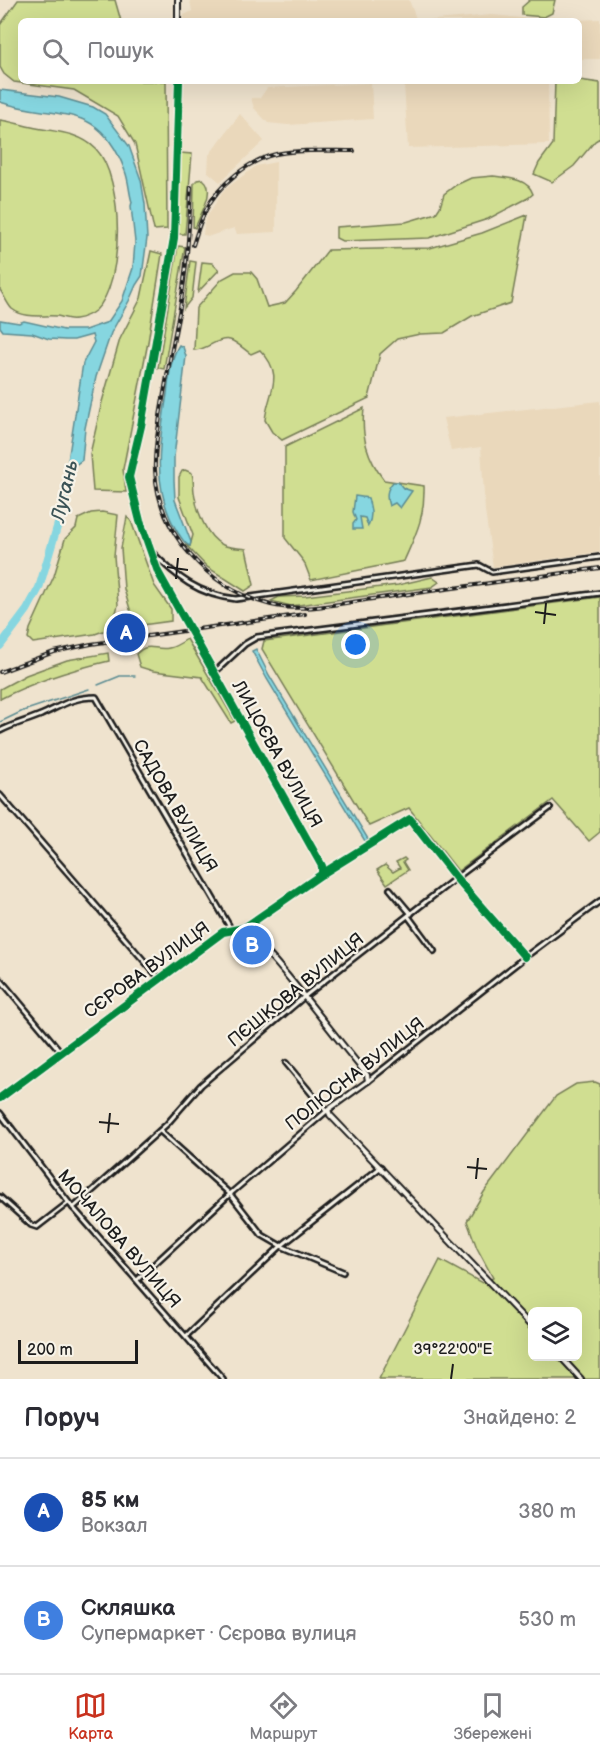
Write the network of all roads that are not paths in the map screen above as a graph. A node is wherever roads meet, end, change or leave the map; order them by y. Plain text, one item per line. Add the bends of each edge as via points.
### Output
1 (178, 0) edge
2 (178, 18) edge
3 (179, 84) edge
4 (150, 550) junction
5 (600, 557) edge
6 (600, 593) edge
7 (214, 673) junction
8 (0, 731) edge
9 (0, 795) edge
10 (550, 808) dead end
11 (322, 874) junction
12 (456, 878) junction
13 (390, 888) dead end
14 (600, 901) edge
15 (410, 915) junction
16 (244, 928) junction
17 (231, 929) junction
18 (434, 951) dead end
19 (525, 957) junction
20 (159, 978) junction
21 (0, 979) edge
22 (305, 996) junction
23 (61, 1052) junction
24 (286, 1063) dead end
25 (368, 1081) junction
26 (0, 1098) edge
27 (327, 1110) junction
28 (0, 1113) edge
29 (160, 1131) junction
30 (381, 1167) junction
31 (230, 1194) junction
32 (0, 1197) edge
33 (69, 1203) junction
34 (73, 1209) junction
35 (281, 1246) junction
36 (343, 1272) dead end
37 (137, 1281) junction
38 (528, 1324) edge
39 (186, 1336) junction
40 (565, 1361) edge
41 (223, 1379) edge
42 (581, 1379) edge

1 - 2 street
3 - 4 street, ЛИЦОЄВА ВУЛИЦЯ via 174,238 129,477
4 - 5 street via 172,573 194,586 218,597 236,599 479,565 492,572
4 - 7 street, ЛИЦОЄВА ВУЛИЦЯ, bridge via 158,572
6 - 7 street via 257,637
7 - 11 street, ЛИЦОЄВА ВУЛИЦЯ via 322,866
8 - 17 street, САДОВА ВУЛИЦЯ via 77,698 96,697
9 - 20 street
10 - 12 street, ПЄШКОВА ВУЛИЦЯ
11 - 12 street via 410,819
11 - 16 street
12 - 15 street, ПЄШКОВА ВУЛИЦЯ
12 - 19 street
13 - 15 street
14 - 19 street, ПОЛЮСНА ВУЛИЦЯ
15 - 18 street
15 - 22 street, ПЄШКОВА ВУЛИЦЯ
16 - 17 street, СЄРОВА ВУЛИЦЯ
16 - 22 street
17 - 20 street, СЄРОВА ВУЛИЦЯ
19 - 25 street, ПОЛЮСНА ВУЛИЦЯ
20 - 23 street, СЄРОВА ВУЛИЦЯ
21 - 23 street
22 - 25 street
22 - 29 street, ПЄШКОВА ВУЛИЦЯ via 201,1085
23 - 26 street, СЄРОВА ВУЛИЦЯ
24 - 27 street
25 - 27 street, ПОЛЮСНА ВУЛИЦЯ
27 - 30 street
27 - 31 street, ПОЛЮСНА ВУЛИЦЯ
28 - 33 street, МОЧАЛОВА ВУЛИЦЯ
29 - 31 street
29 - 34 street, ПЄШКОВА ВУЛИЦЯ
30 - 35 street
30 - 38 street
31 - 35 street via 262,1235
31 - 37 street, ПОЛЮСНА ВУЛИЦЯ
32 - 33 street via 37,1227
33 - 34 street, МОЧАЛОВА ВУЛИЦЯ
34 - 37 street, МОЧАЛОВА ВУЛИЦЯ
35 - 36 street
35 - 39 street
37 - 39 street, МОЧАЛОВА ВУЛИЦЯ
39 - 41 street, МОЧАЛОВА ВУЛИЦЯ
40 - 42 street

